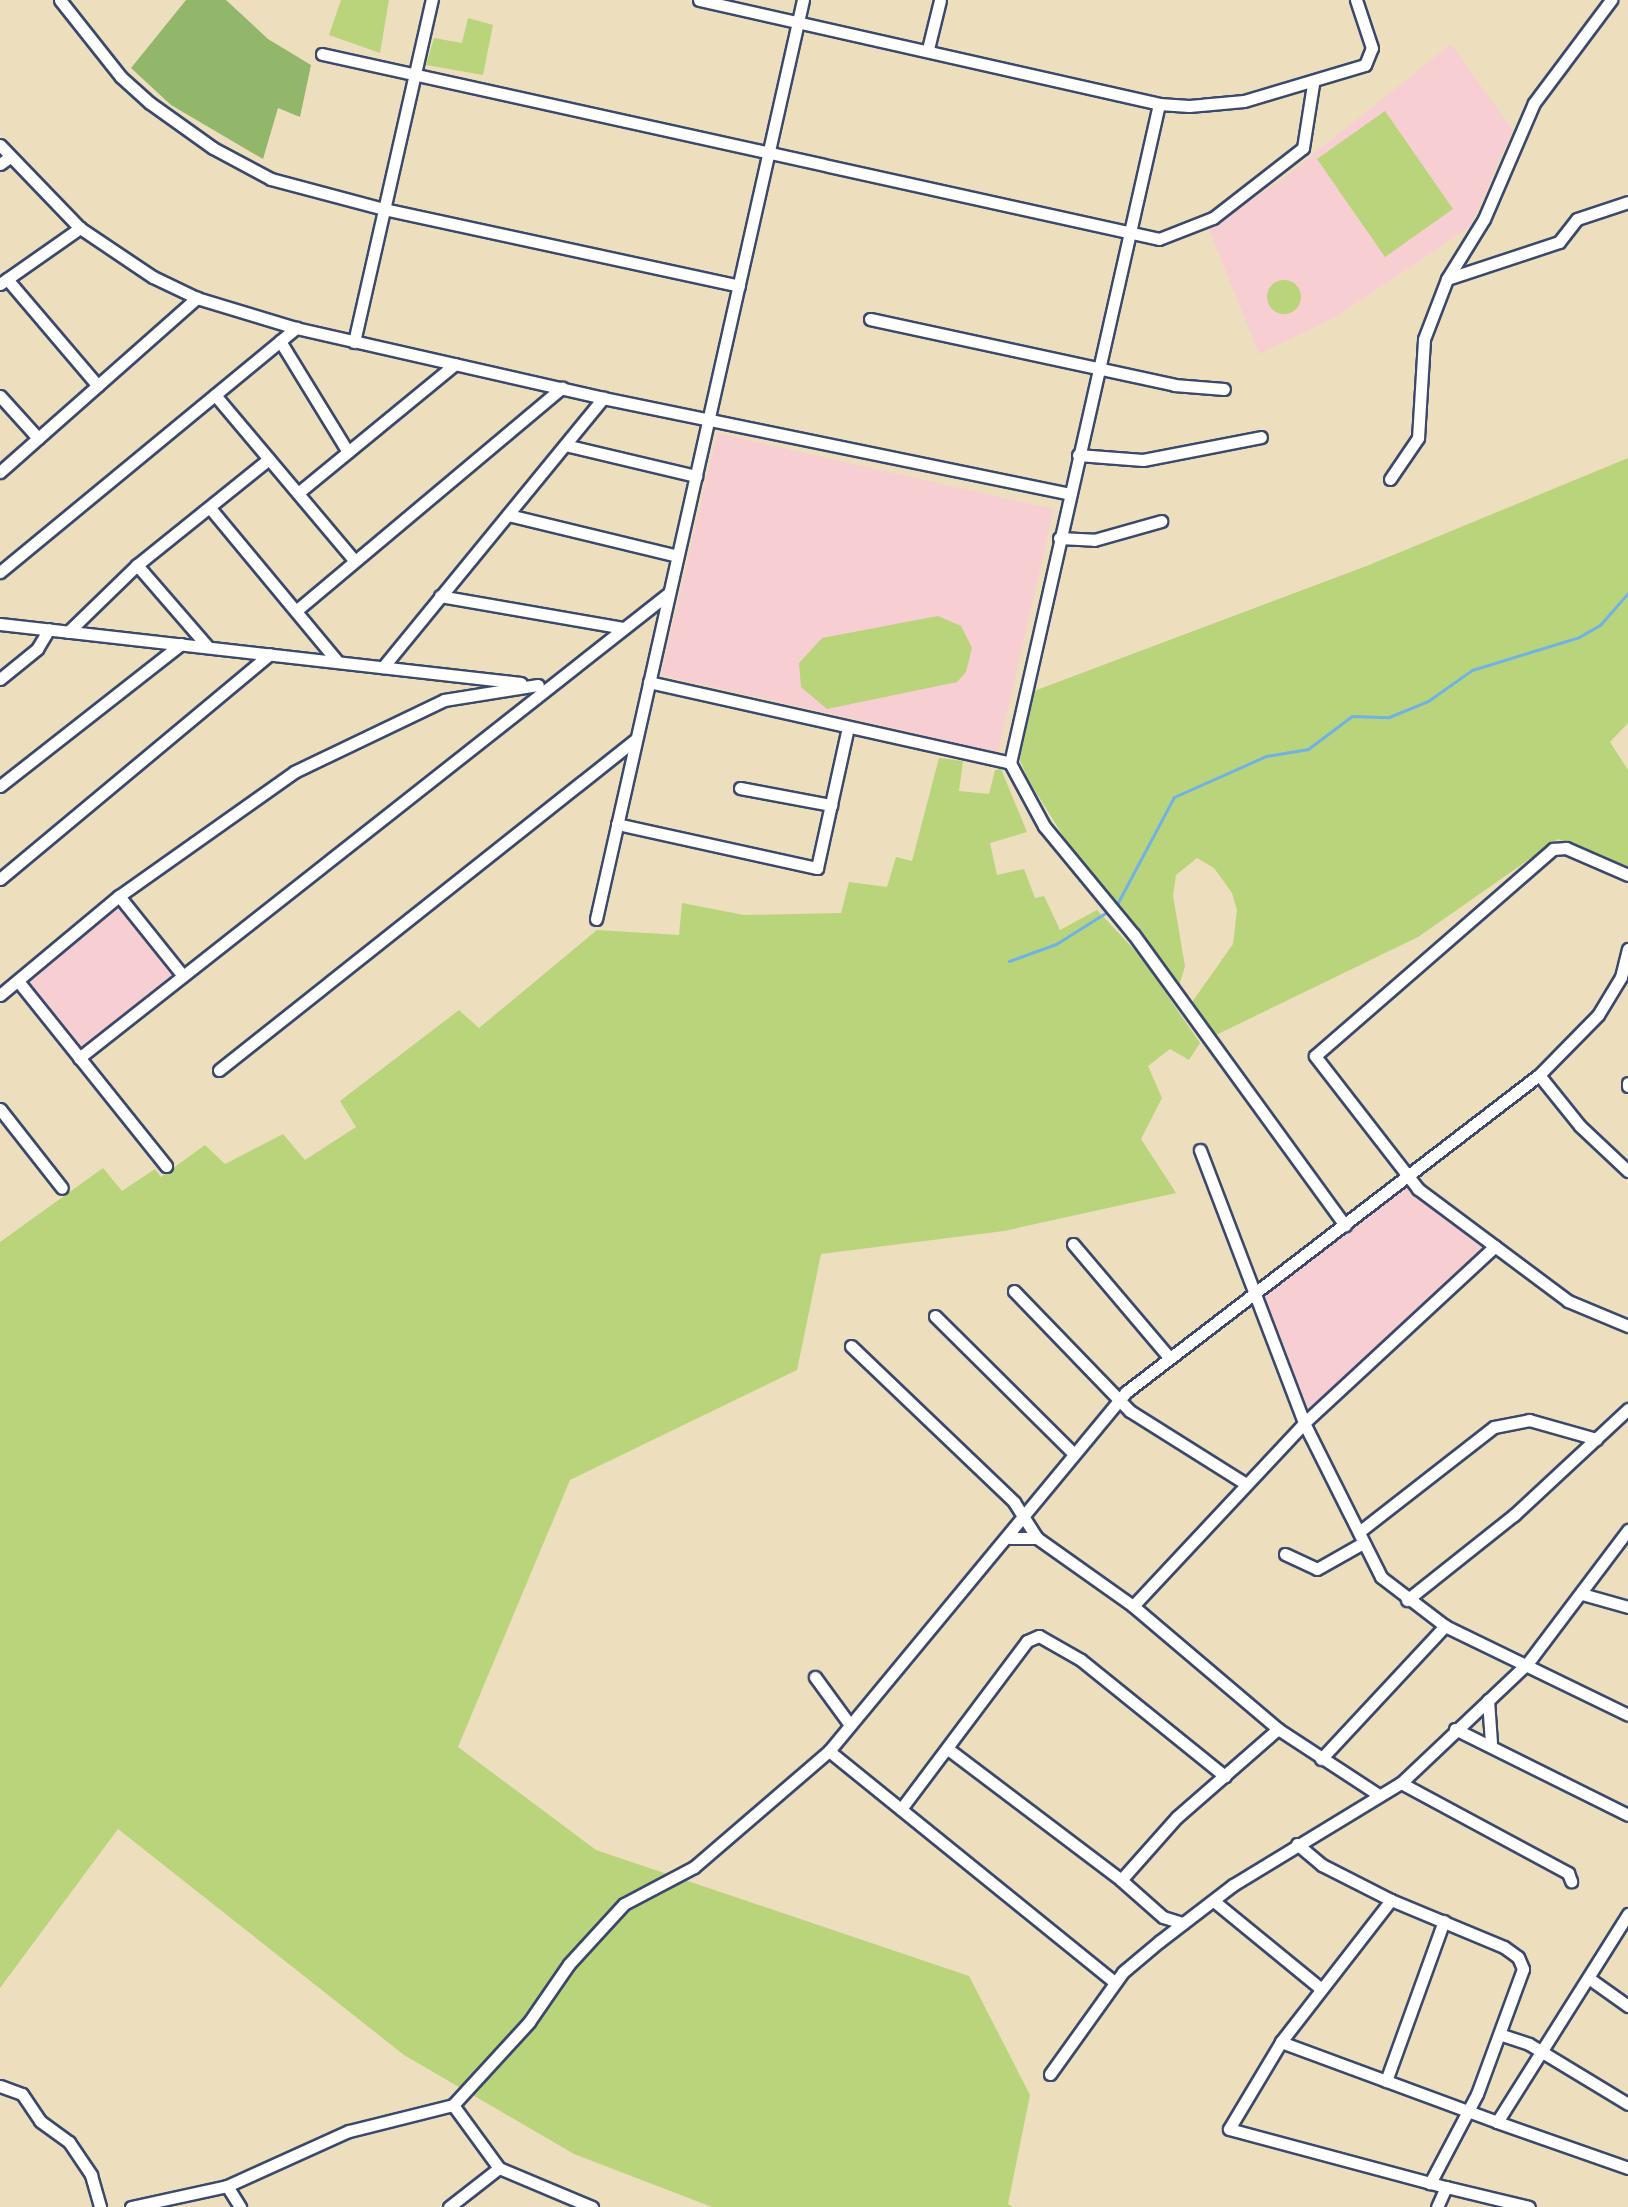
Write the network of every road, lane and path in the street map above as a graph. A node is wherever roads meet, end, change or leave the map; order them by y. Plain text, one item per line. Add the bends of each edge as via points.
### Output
1 (60, 0) edge
2 (432, 0) edge
3 (699, 0) edge
4 (803, 0) edge
5 (940, 0) edge
6 (1356, 0) edge
7 (1611, 0) edge
8 (798, 22) junction
9 (928, 49) junction
10 (322, 54) dead end
11 (415, 74) junction
12 (1313, 84) junction
13 (1159, 104) junction
14 (0, 145) edge
15 (769, 153) junction
16 (5, 161) edge
17 (1628, 202) edge
18 (384, 209) junction
19 (80, 228) junction
20 (1129, 234) junction
21 (1447, 279) junction
22 (3, 281) edge
23 (739, 286) junction
24 (197, 298) junction
25 (870, 319) dead end
26 (296, 328) junction
27 (280, 341) junction
28 (354, 342) junction
29 (455, 364) junction
30 (1098, 367) junction
31 (98, 386) junction
32 (562, 388) junction
33 (1224, 389) dead end
34 (215, 395) junction
35 (0, 396) edge
36 (603, 398) junction
37 (709, 418) junction
38 (1261, 437) dead end
39 (38, 438) junction
40 (565, 445) junction
41 (348, 452) junction
42 (1078, 455) junction
43 (269, 459) junction
44 (0, 472) edge
45 (696, 476) junction
46 (1390, 479) dead end
47 (298, 493) junction
48 (1069, 494) junction
49 (210, 508) junction
50 (508, 515) junction
51 (1161, 521) dead end
52 (1059, 538) junction
53 (677, 556) junction
54 (355, 561) junction
55 (137, 565) junction
56 (0, 572) edge
57 (669, 592) junction
58 (440, 596) junction
59 (297, 610) junction
60 (0, 624) edge
61 (623, 628) junction
62 (49, 629) junction
63 (68, 632) junction
64 (181, 644) junction
65 (208, 647) junction
66 (270, 654) junction
67 (338, 662) junction
68 (383, 667) junction
69 (0, 679) edge
70 (649, 682) junction
71 (544, 686) junction
72 (848, 727) junction
73 (636, 739) junction
74 (1010, 763) junction
75 (0, 786) edge
76 (740, 788) dead end
77 (831, 805) junction
78 (617, 824) junction
79 (1628, 875) edge
80 (0, 879) edge
81 (119, 896) junction
82 (596, 919) dead end
83 (1628, 949) edge
84 (183, 976) junction
85 (18, 981) junction
86 (0, 995) edge
87 (79, 1058) junction
88 (219, 1070) dead end
89 (1539, 1075) junction
90 (0, 1109) edge
91 (1200, 1150) dead end
92 (166, 1166) dead end
93 (1628, 1171) edge
94 (1406, 1177) junction
95 (62, 1188) dead end
96 (1345, 1225) junction
97 (1073, 1244) dead end
98 (1495, 1246) junction
99 (1014, 1291) dead end
100 (1254, 1297) junction
101 (935, 1316) dead end
102 (1628, 1326) edge
103 (851, 1346) dead end
104 (1168, 1356) junction
105 (1119, 1399) junction
106 (1628, 1409) edge
107 (1304, 1423) junction
108 (1596, 1439) junction
109 (1073, 1453) junction
110 (1246, 1484) junction
111 (1035, 1501) junction
112 (1014, 1502) junction
113 (1024, 1518) junction
114 (1628, 1530) edge
115 (1010, 1538) junction
116 (1037, 1538) junction
117 (1361, 1538) junction
118 (1285, 1554) dead end
119 (1582, 1594) junction
120 (1407, 1600) junction
121 (1133, 1606) junction
122 (1628, 1607) edge
123 (1445, 1626) junction
124 (1527, 1664) junction
125 (815, 1677) dead end
126 (1488, 1700) junction
127 (1628, 1715) edge
128 (850, 1725) junction
129 (1278, 1729) junction
130 (1455, 1729) junction
131 (1491, 1743) junction
132 (948, 1749) junction
133 (829, 1751) junction
134 (1321, 1759) junction
135 (1225, 1776) junction
136 (1401, 1783) junction
137 (1379, 1795) junction
138 (901, 1809) junction
139 (1628, 1815) edge
140 (1297, 1844) junction
141 (1121, 1880) junction
142 (1571, 1881) dead end
143 (1391, 1900) junction
144 (1215, 1902) junction
145 (1628, 1914) edge
146 (1163, 1917) junction
147 (1444, 1921) junction
148 (1183, 1923) junction
149 (1166, 1937) junction
150 (1590, 1979) junction
151 (1115, 1983) junction
152 (1319, 1987) junction
153 (1628, 2006) edge
154 (1502, 2035) junction
155 (1281, 2042) junction
156 (1543, 2054) junction
157 (1050, 2074) dead end
158 (1386, 2081) junction
159 (0, 2086) edge
160 (1628, 2104) edge
161 (453, 2105) junction
162 (1467, 2110) junction
163 (1497, 2122) junction
164 (499, 2168) junction
165 (1628, 2168) edge
166 (1430, 2183) junction
167 (227, 2186) junction
168 (1446, 2187) junction
169 (100, 2207) edge
170 (131, 2207) edge
171 (240, 2207) edge
172 (449, 2207) edge
173 (592, 2207) edge
174 (1437, 2207) edge
175 (1529, 2207) edge

1 - 18 street via 121,77 213,148 284,184
2 - 11 street
3 - 8 street
4 - 8 street
5 - 9 street
6 - 12 street via 1372,58
7 - 21 street via 1534,103 1484,219
8 - 9 street
8 - 15 street
9 - 13 street
10 - 11 street
11 - 15 street
11 - 18 street
12 - 13 street via 1230,104
12 - 20 street via 1306,144 1261,184 1185,231 1159,239
13 - 20 street
14 - 16 street
15 - 20 street
15 - 23 street
16 - 19 street
17 - 21 street via 1577,219 1559,242
18 - 23 street
18 - 28 street
19 - 22 street
19 - 24 street via 153,277
20 - 30 street
21 - 46 street via 1424,339 1418,438
22 - 31 street
23 - 37 street
24 - 26 street
24 - 31 street
25 - 30 street
26 - 27 street
26 - 28 street
27 - 34 street
27 - 41 street
28 - 29 street
29 - 32 street
29 - 41 street
30 - 33 street via 1174,385
30 - 42 street
31 - 39 street
32 - 36 street
32 - 54 street
34 - 43 street
34 - 56 street
35 - 39 street
36 - 37 street
36 - 40 street
37 - 45 street
37 - 48 street
38 - 42 street via 1143,460
39 - 44 street
40 - 45 street
40 - 50 street
41 - 47 street
42 - 48 street
43 - 47 street
43 - 49 street
45 - 53 street
47 - 54 street
48 - 52 street
49 - 55 street
49 - 59 street
50 - 53 street
50 - 58 street
51 - 52 street via 1094,540
52 - 74 street
53 - 57 street
54 - 59 street
55 - 63 street
55 - 65 street
57 - 61 street
57 - 70 street
58 - 61 street
58 - 68 street
59 - 67 street
60 - 62 street
61 - 71 street
62 - 63 street
62 - 69 street via 37,649
63 - 64 street
64 - 65 street
64 - 75 street
65 - 66 street
66 - 67 street
66 - 80 street
67 - 68 street
68 - 71 street
70 - 72 street
70 - 73 street
71 - 81 street via 444,700 335,751 254,797
71 - 84 street
72 - 74 street
72 - 77 street
73 - 78 street
73 - 88 street
74 - 96 street via 1044,826 1118,915
76 - 77 street
77 - 78 street via 817,868
78 - 82 street
79 - 94 street via 1566,848 1553,849 1315,1056
81 - 84 street
81 - 85 street
83 - 89 street via 1621,977 1598,1015
84 - 87 street
85 - 86 street
85 - 87 street
87 - 92 street
89 - 93 street via 1580,1126
89 - 94 street
90 - 95 street
91 - 100 street
94 - 96 street
94 - 98 street
96 - 100 street
97 - 104 street
98 - 102 street via 1568,1301
98 - 107 street
99 - 105 street
100 - 104 street
100 - 107 street
101 - 109 street
103 - 112 street
104 - 105 street
105 - 109 street
105 - 110 street
106 - 108 street
107 - 110 street
107 - 117 street
108 - 117 street via 1529,1420 1494,1427
108 - 120 street via 1472,1551
109 - 111 street
110 - 121 street
111 - 112 street
111 - 113 street
112 - 113 street
113 - 115 street
113 - 116 street
114 - 119 street
115 - 116 street
115 - 128 street
116 - 121 street
117 - 118 street via 1317,1569
117 - 120 street via 1381,1577
119 - 122 street
119 - 124 street
120 - 123 street
121 - 129 street
123 - 124 street
123 - 134 street
124 - 126 street
124 - 127 street
125 - 128 street
126 - 130 street
126 - 131 street
128 - 133 street
129 - 134 street
129 - 135 street
130 - 131 street
130 - 136 street
131 - 139 street
132 - 135 street via 1027,1641 1039,1636 1081,1660
132 - 138 street
132 - 141 street
133 - 138 street
133 - 161 street via 694,1867 624,1904 569,1964 529,2022
134 - 137 street
135 - 141 street via 1177,1817
136 - 137 street
136 - 142 street via 1568,1873
137 - 140 street
138 - 151 street
140 - 143 street via 1322,1865
140 - 144 street
141 - 146 street
143 - 147 street
143 - 152 street
144 - 148 street
144 - 152 street
145 - 150 street
146 - 148 street
146 - 149 street
147 - 154 street via 1518,1957 1523,1969
147 - 158 street
148 - 149 street
149 - 151 street
150 - 153 street
150 - 156 street
151 - 157 street
152 - 155 street
154 - 156 street
154 - 162 street via 1488,2053
155 - 158 street
155 - 166 street via 1229,2129
156 - 160 street
156 - 163 street
158 - 162 street
159 - 169 street via 22,2094 40,2121 69,2142 91,2175
161 - 164 street
161 - 167 street via 349,2131
162 - 163 street
162 - 166 street
163 - 165 street
164 - 172 street
164 - 173 street
166 - 168 street
167 - 170 street
167 - 171 street
168 - 174 street
168 - 175 street

